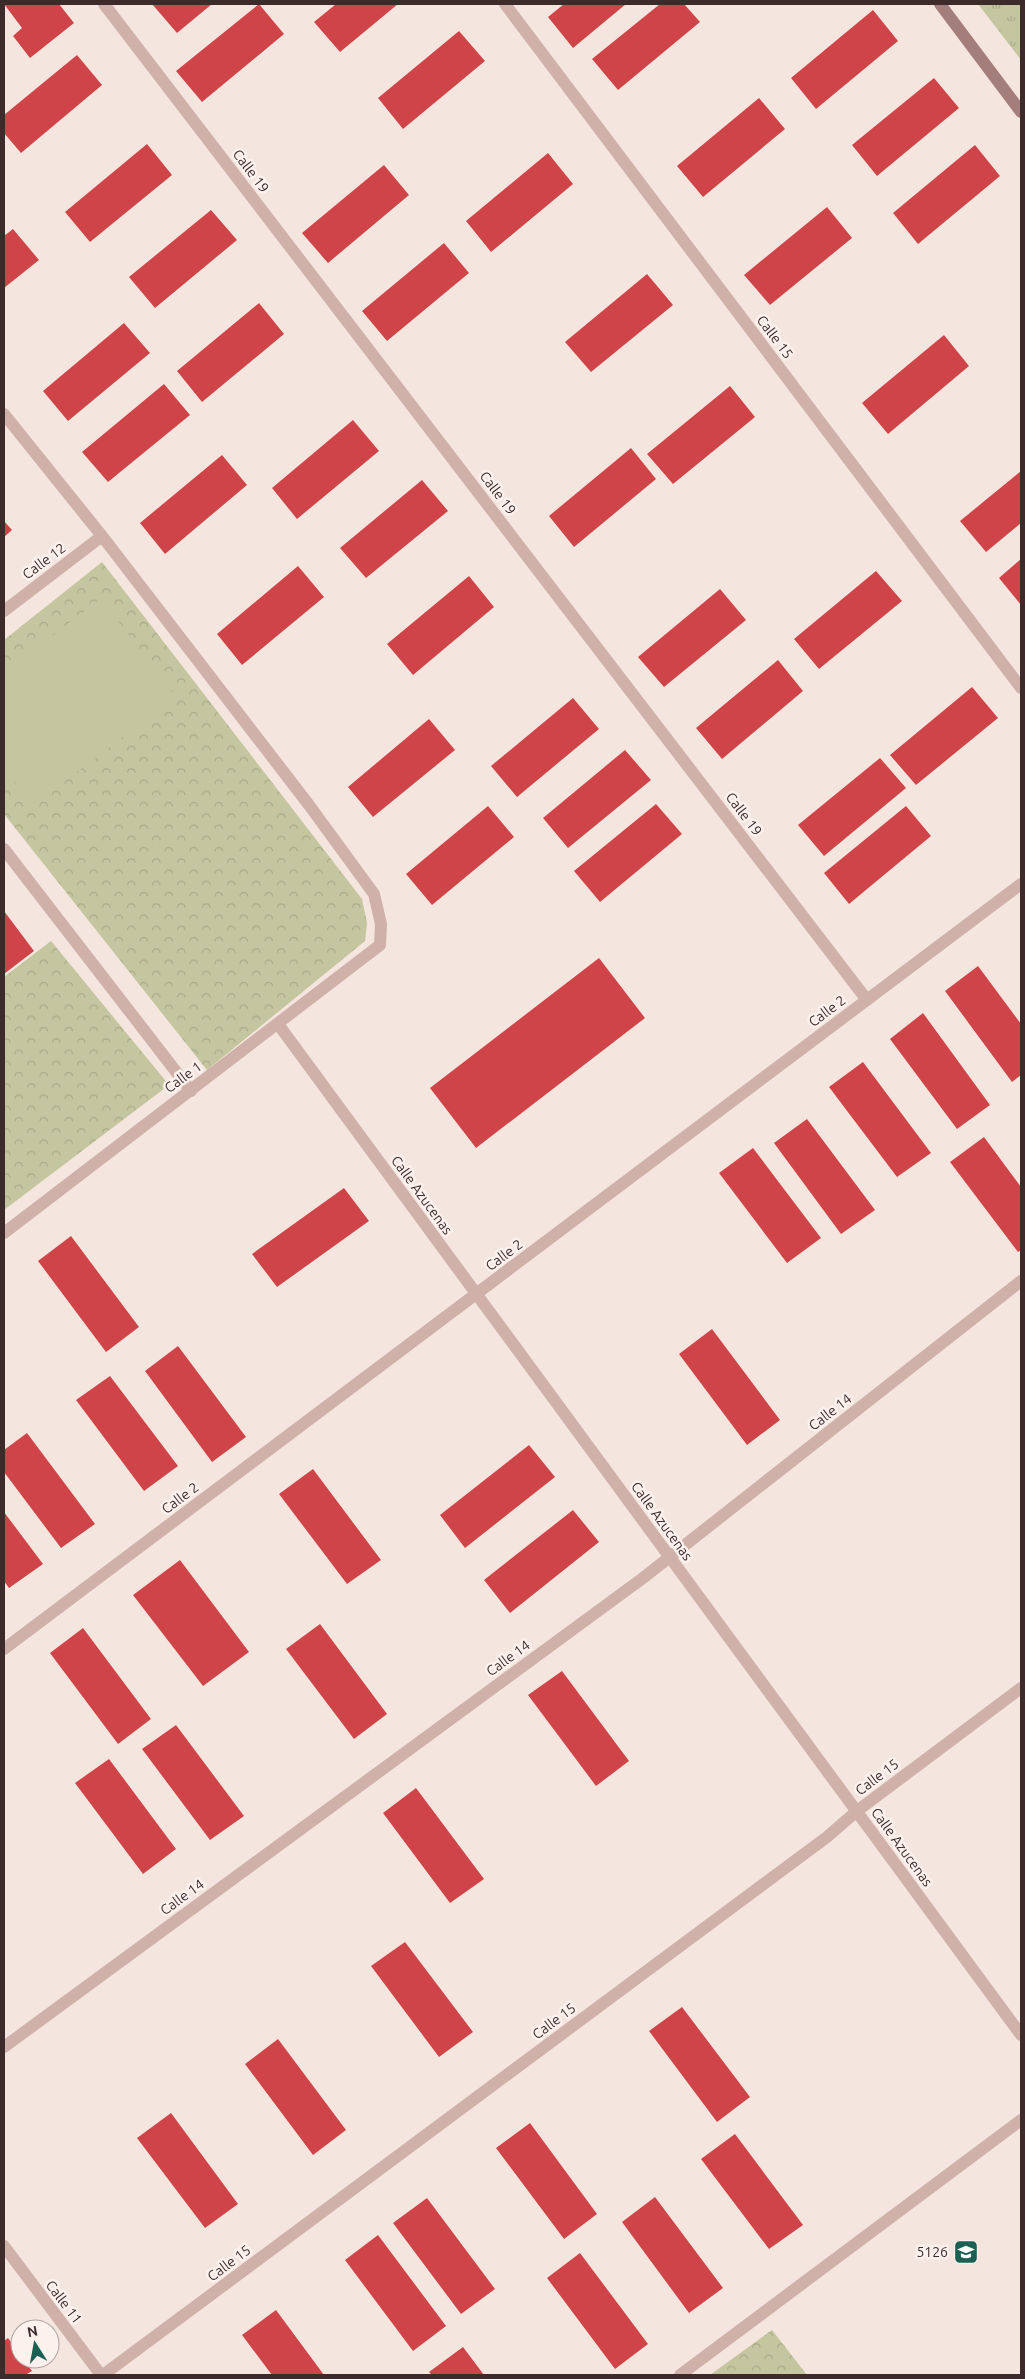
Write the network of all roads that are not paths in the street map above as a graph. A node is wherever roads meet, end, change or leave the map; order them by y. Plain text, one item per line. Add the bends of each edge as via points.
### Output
1 (104, 4) edge
2 (505, 4) edge
3 (940, 4) edge
4 (1021, 112) edge
5 (4, 414) edge
6 (102, 536) junction
7 (4, 611) edge
8 (1021, 688) edge
9 (4, 849) edge
10 (1021, 884) edge
11 (868, 1000) junction
12 (278, 1024) junction
13 (191, 1091) junction
14 (4, 1233) edge
15 (1021, 1281) edge
16 (476, 1294) junction
17 (669, 1557) junction
18 (4, 1649) edge
19 (1021, 1688) edge
20 (856, 1811) junction
21 (1021, 2035) edge
22 (4, 2047) edge
23 (1021, 2120) edge
24 (4, 2246) edge
25 (102, 2375) edge
26 (680, 2375) edge

1 - 11 street, Calle 19
2 - 8 street, Calle 15
3 - 4 main road
5 - 6 street
6 - 7 street, Calle 12
6 - 12 street, Calle 1 via 374,894 381,924 380,946
9 - 13 street
10 - 11 street, Calle 2
11 - 16 street, Calle 2
12 - 13 street, Calle 1
12 - 16 street, Calle Azucenas
13 - 14 street, Calle 1
15 - 17 street, Calle 14
16 - 17 street, Calle Azucenas
16 - 18 street, Calle 2
17 - 20 street, Calle Azucenas
17 - 22 street, Calle 14
19 - 20 street, Calle 15
20 - 21 street, Calle Azucenas
20 - 25 street, Calle 15 via 827,1837
23 - 26 street
24 - 25 street, Calle 11

